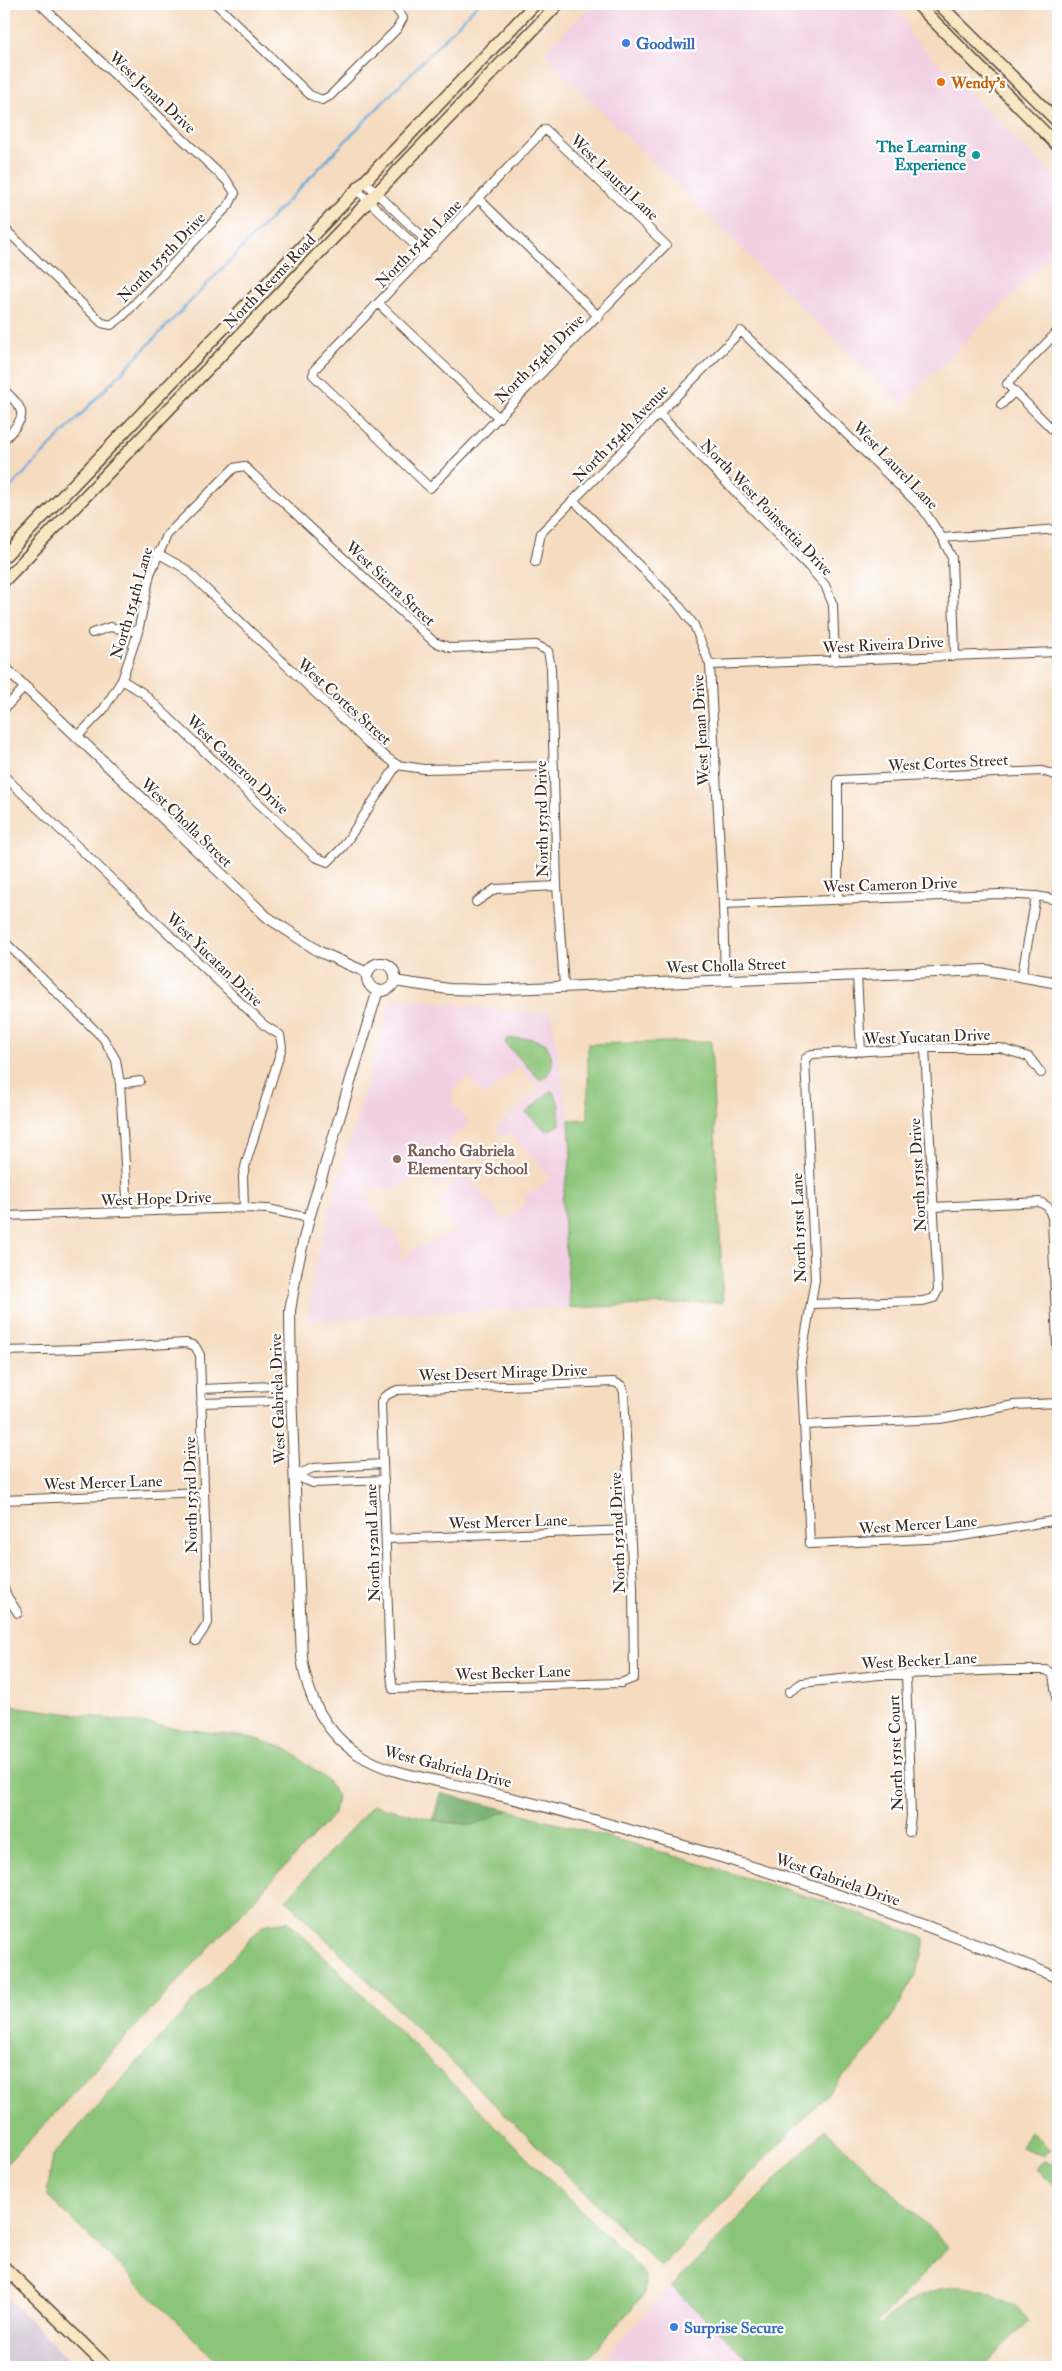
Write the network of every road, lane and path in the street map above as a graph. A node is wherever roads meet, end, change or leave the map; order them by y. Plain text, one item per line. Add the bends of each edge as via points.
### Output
1 (40, 4) edge
2 (216, 4) edge
3 (392, 4) edge
4 (558, 4) edge
5 (532, 7) edge
6 (942, 7) edge
7 (921, 8) edge
8 (540, 22) junction
9 (1004, 92) junction
10 (1058, 122) edge
11 (545, 129) joint
12 (1058, 130) edge
13 (1058, 146) edge
14 (360, 185) junction
15 (372, 197) junction
16 (479, 199) junction
17 (229, 205) joint
18 (4, 228) edge
19 (666, 245) joint
20 (433, 247) junction
21 (425, 255) junction
22 (379, 304) junction
23 (599, 316) junction
24 (1058, 330) edge
25 (741, 332) joint
26 (4, 390) edge
27 (1014, 392) junction
28 (1001, 405) dead end
29 (658, 413) junction
30 (499, 418) junction
31 (1058, 435) edge
32 (4, 440) edge
33 (244, 466) joint
34 (430, 488) joint
35 (573, 500) junction
36 (1058, 529) edge
37 (942, 538) junction
38 (158, 554) junction
39 (4, 557) edge
40 (535, 562) dead end
41 (4, 581) edge
42 (138, 632) junction
43 (92, 633) dead end
44 (548, 650) joint
45 (1058, 652) edge
46 (955, 655) junction
47 (836, 661) junction
48 (710, 665) junction
49 (4, 667) edge
50 (122, 680) junction
51 (25, 687) junction
52 (4, 709) edge
53 (77, 737) junction
54 (398, 765) junction
55 (554, 766) junction
56 (4, 776) edge
57 (1058, 776) edge
58 (557, 886) junction
59 (1036, 896) junction
60 (838, 900) junction
61 (1058, 900) edge
62 (476, 902) dead end
63 (723, 904) junction
64 (4, 941) edge
65 (368, 973) junction
66 (857, 975) junction
67 (1022, 975) junction
68 (725, 980) junction
69 (394, 981) junction
70 (1058, 983) edge
71 (564, 986) junction
72 (378, 990) junction
73 (925, 1048) junction
74 (861, 1052) junction
75 (805, 1059) joint
76 (1042, 1073) dead end
77 (140, 1081) dead end
78 (120, 1084) junction
79 (932, 1206) junction
80 (244, 1208) junction
81 (128, 1212) junction
82 (4, 1216) edge
83 (309, 1218) junction
84 (811, 1304) junction
85 (4, 1350) edge
86 (1058, 1370) edge
87 (622, 1386) joint
88 (247, 1387) junction
89 (201, 1389) junction
90 (291, 1392) junction
91 (385, 1396) joint
92 (247, 1401) junction
93 (202, 1402) junction
94 (1058, 1403) edge
95 (804, 1425) junction
96 (383, 1464) junction
97 (295, 1476) junction
98 (384, 1480) junction
99 (203, 1492) junction
100 (4, 1500) edge
101 (1058, 1520) edge
102 (630, 1530) junction
103 (386, 1539) junction
104 (810, 1544) joint
105 (4, 1587) edge
106 (18, 1613) dead end
107 (196, 1641) dead end
108 (906, 1674) junction
109 (634, 1678) joint
110 (393, 1690) joint
111 (789, 1692) dead end
112 (1058, 1709) edge
113 (909, 1832) dead end
114 (1058, 1978) edge
115 (4, 2267) edge
116 (107, 2367) edge

1 - 17 street, West Jenan Drive via 227,181 235,193
2 - 3 street via 310,95 322,100 330,96 397,28 403,18
4 - 8 main road, North Reems Road
5 - 8 main road
5 - 14 main road, North Reems Road
6 - 7 main road
6 - 10 main road
7 - 9 main road
8 - 15 main road, North Reems Road
9 - 12 main road via 1018,92
9 - 13 main road
11 - 16 street, North 154th Lane
11 - 19 street, West Laurel Lane
14 - 15 street
14 - 39 main road, North Reems Road
15 - 20 street
15 - 21 street
15 - 41 main road, North Reems Road
16 - 20 street, North 154th Lane
16 - 23 street
17 - 18 street, North 155th Drive via 122,317 111,324 102,323
19 - 23 street, North 154th Drive
20 - 21 street, North 154th Lane
21 - 22 street, North 154th Lane
22 - 30 street
22 - 34 street, North 154th Lane via 315,369 313,376
23 - 30 street, North 154th Drive
24 - 27 street via 1007,384
25 - 29 street, North 154th Avenue
25 - 37 street, West Laurel Lane via 923,509
26 - 32 street via 22,412 21,421
27 - 28 street
27 - 31 street
29 - 35 street, North 154th Avenue
29 - 47 street, North West Poinsettia Drive via 825,586 833,605
30 - 34 street, North 154th Drive
33 - 38 street, North 154th Lane via 234,468 167,535
33 - 44 street, West Sierra Street via 434,642 451,648 536,645
35 - 40 street, North 154th Avenue via 541,532
35 - 48 street, West Jenan Drive via 677,603 694,625
36 - 37 street
37 - 46 street, West Laurel Lane via 952,558
38 - 42 street, North 154th Lane via 150,574
38 - 54 street, West Cortes Street via 184,568 369,744
42 - 43 street via 110,627
42 - 50 street, North 154th Lane
44 - 55 street, North 153rd Drive
45 - 46 street, West Riveira Drive
46 - 47 street, West Riveira Drive
47 - 48 street, West Riveira Drive
48 - 63 street, West Jenan Drive
49 - 51 street, West Cholla Street
50 - 53 street, North 154th Lane via 103,710
50 - 54 street, West Cameron Drive via 143,693 315,857 328,862 334,858
51 - 52 street
51 - 53 street, West Cholla Street
53 - 65 street, West Cholla Street via 266,917 320,952
54 - 55 street, West Cortes Street via 424,769
55 - 58 street, North 153rd Drive
56 - 80 street, West Yucatan Drive via 264,1025 280,1035 282,1047 243,1176
57 - 60 street, West Cortes Street via 1042,771 838,780
58 - 62 street via 495,888
58 - 71 street, North 153rd Drive
59 - 60 street, West Cameron Drive via 999,894
59 - 61 street, West Cameron Drive
59 - 67 street
60 - 63 street, West Cameron Drive
63 - 68 street, West Jenan Drive
64 - 78 street via 103,1038 116,1060
65 - 69 street via 378,963 387,964 394,971
65 - 72 street via 370,985
66 - 67 street, West Cholla Street via 986,970
66 - 68 street, West Cholla Street
66 - 74 street
67 - 70 street, West Cholla Street
68 - 71 street, West Cholla Street
69 - 71 street, West Cholla Street via 470,990
69 - 72 street via 390,988
72 - 83 street, West Gabriela Drive
73 - 74 street, West Yucatan Drive
73 - 76 street, West Yucatan Drive via 1000,1048 1029,1057
73 - 79 street, North 151st Drive
74 - 75 street, West Yucatan Drive via 812,1054
75 - 84 street, North 151st Lane via 815,1279
77 - 78 street
78 - 81 street
79 - 84 street, North 151st Drive via 938,1290 934,1298
79 - 86 street via 1040,1202 1048,1207 1052,1218
80 - 81 street, West Hope Drive
80 - 83 street, West Hope Drive via 268,1209
81 - 82 street, West Hope Drive
83 - 90 street, West Gabriela Drive via 296,1268 290,1311
84 - 95 street, North 151st Lane via 801,1361
85 - 89 street, North 153rd Drive via 186,1343 195,1346 200,1354
87 - 91 street, West Desert Mirage Drive via 614,1382 397,1390
87 - 102 street, North 152nd Drive
88 - 89 street
88 - 90 street via 274,1386
88 - 92 street
89 - 93 street, North 153rd Drive
90 - 92 street via 274,1401
90 - 97 street, West Gabriela Drive
91 - 96 street, North 152nd Lane via 381,1402
92 - 93 street
93 - 99 street, North 153rd Drive
94 - 95 street via 1014,1406 940,1419
95 - 104 street, North 151st Lane
96 - 97 street via 313,1468
96 - 98 street, North 152nd Lane
97 - 98 street via 313,1483
97 - 114 street, West Gabriela Drive via 304,1672 311,1698 324,1721 359,1755 388,1769 574,1814 769,1871 927,1926
98 - 103 street, North 152nd Lane
99 - 100 street, West Mercer Lane
99 - 107 street, North 153rd Drive via 208,1623
101 - 104 street, West Mercer Lane via 950,1538
102 - 103 street, West Mercer Lane
102 - 109 street, North 152nd Drive
103 - 110 street, North 152nd Lane
105 - 106 street
108 - 111 street, West Becker Lane via 802,1683
108 - 112 street, West Becker Lane via 1046,1670 1053,1674
108 - 113 street, North 151st Court
109 - 110 street, West Becker Lane via 620,1683
115 - 116 main road

